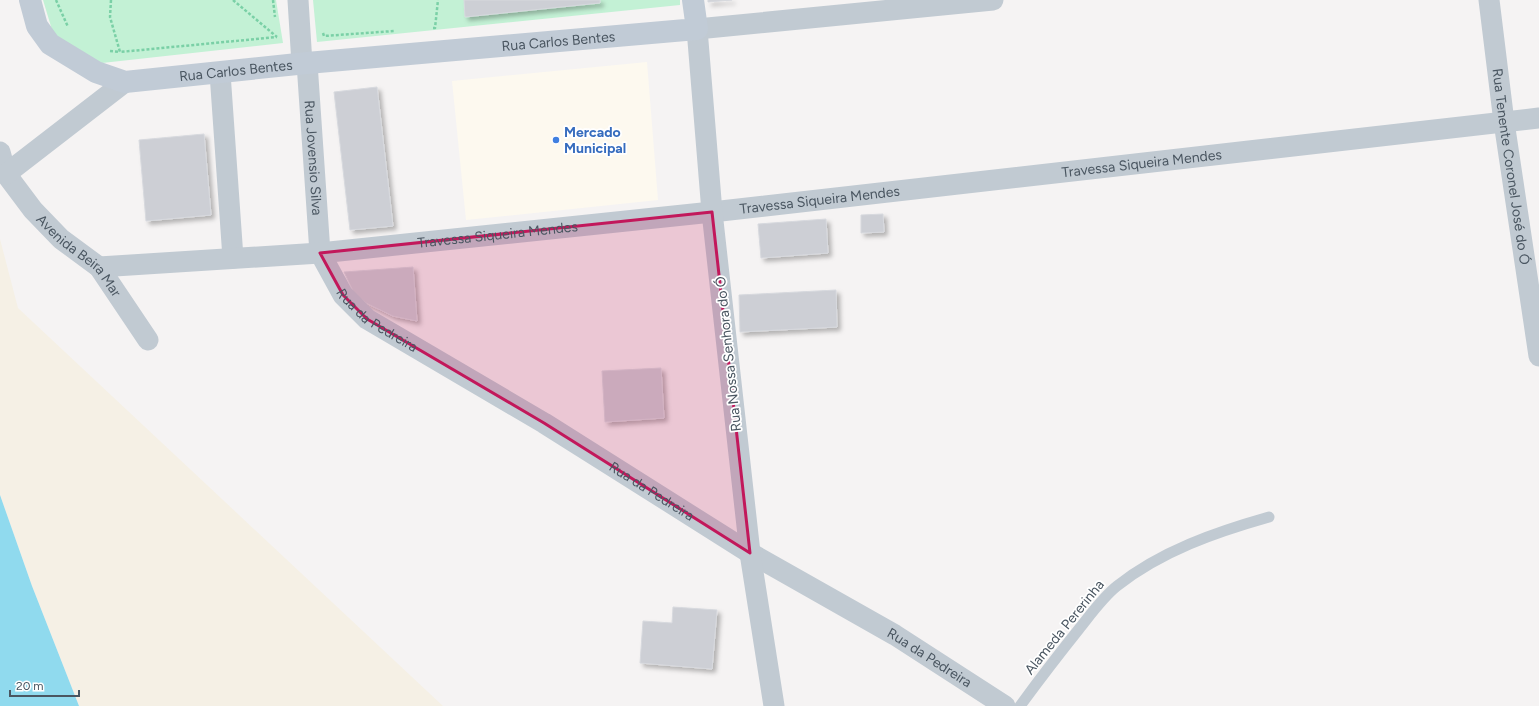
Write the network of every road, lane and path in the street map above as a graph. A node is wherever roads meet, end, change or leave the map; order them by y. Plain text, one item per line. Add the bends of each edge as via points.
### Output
1 (30, 0) edge
2 (111, 0) edge
3 (233, 0) edge
4 (273, 0) edge
5 (298, 0) edge
6 (438, 0) edge
7 (693, 0) edge
8 (993, 0) edge
9 (1489, 0) edge
10 (276, 22) dead end
11 (323, 28) dead end
12 (427, 28) dead end
13 (276, 30) dead end
14 (395, 30) dead end
15 (697, 30) junction
16 (277, 37) junction
17 (304, 63) junction
18 (220, 73) junction
19 (125, 82) junction
20 (1539, 118) edge
21 (1504, 122) junction
22 (0, 152) edge
23 (6, 174) junction
24 (712, 212) junction
25 (320, 253) junction
26 (233, 258) junction
27 (98, 267) junction
28 (148, 340) dead end
29 (1539, 353) edge
30 (1269, 516) dead end
31 (750, 553) junction
32 (774, 706) edge
33 (1005, 706) edge
34 (1020, 706) edge

1 - 19 main road via 37,26 50,44 96,72
2 - 16 path via 110,18 120,52
3 - 16 path
4 - 10 path
5 - 17 street, Rua Jovensio Silva
6 - 12 path via 435,28
7 - 15 main road, Rua Nossa Senhora do Ó
8 - 15 street, Rua Carlos Bentes
9 - 21 street, Rua Tenente Coronel José do Ó
11 - 14 path via 324,36
13 - 16 path
15 - 17 main road, Rua Carlos Bentes
15 - 24 street, Rua Nossa Senhora do Ó
17 - 18 main road, Rua Carlos Bentes
17 - 25 street, Rua Jovensio Silva
18 - 19 main road, Rua Carlos Bentes
18 - 26 street
19 - 23 street
20 - 21 street, Travessa Siqueira Mendes
21 - 24 street, Travessa Siqueira Mendes
21 - 29 street, Rua Tenente Coronel José do Ó
22 - 23 street, Avenida Beira Mar
23 - 27 street, Avenida Beira Mar via 33,210 61,239
24 - 25 street, Travessa Siqueira Mendes
24 - 31 street, Rua Nossa Senhora do Ó
25 - 26 street, Travessa Siqueira Mendes
25 - 31 street, Rua da Pedreira via 343,295 367,319 544,423
26 - 27 street, Travessa Siqueira Mendes
27 - 28 street, Avenida Beira Mar
30 - 34 lane, Alameda Pererinha via 1185,545 1117,586 1092,612
31 - 32 street, Rua Nossa Senhora do Ó
31 - 33 street, Rua da Pedreira via 895,635

